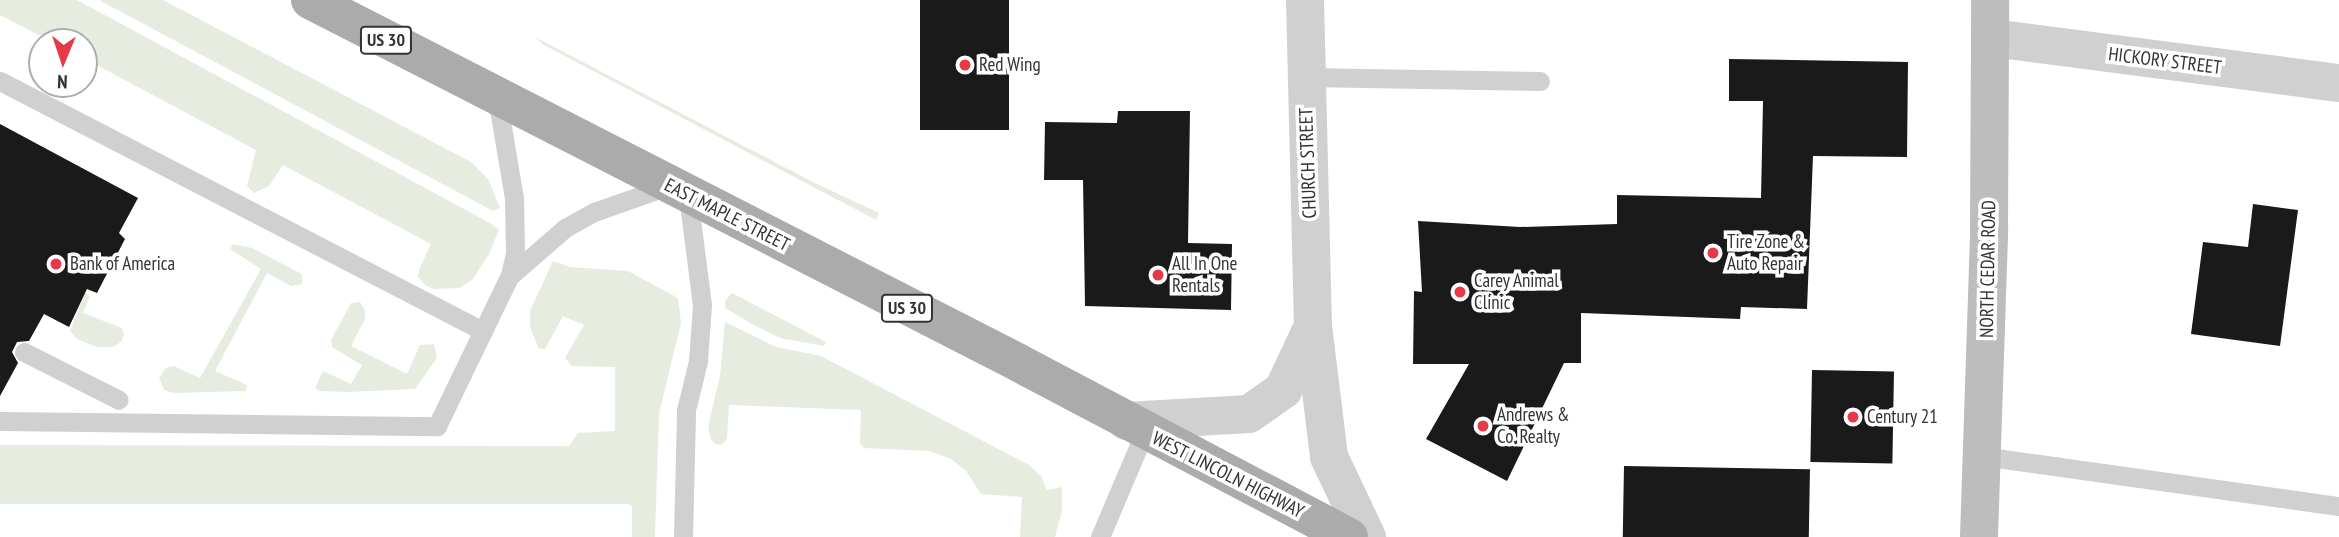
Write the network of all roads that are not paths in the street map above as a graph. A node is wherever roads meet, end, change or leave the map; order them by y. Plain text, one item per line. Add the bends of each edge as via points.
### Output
1 (310, 0) edge
2 (1305, 0) edge
3 (1990, 0) edge
4 (1992, 38) junction
5 (1305, 77) junction
6 (0, 81) edge
7 (1540, 81) dead end
8 (2339, 83) edge
9 (497, 97) junction
10 (678, 190) junction
11 (510, 275) junction
12 (1313, 326) junction
13 (483, 331) junction
14 (24, 352) dead end
15 (119, 400) dead end
16 (0, 421) edge
17 (1135, 426) junction
18 (1982, 456) junction
19 (2339, 506) edge
20 (683, 537) edge
21 (1100, 537) edge
22 (1349, 537) edge
23 (1367, 537) edge
24 (1979, 537) edge

1 - 9 main road, EAST MAPLE STREET / US 30
2 - 5 street, CHURCH STREET
3 - 4 main road, NORTH CEDAR ROAD
4 - 8 street, HICKORY STREET
4 - 18 main road, NORTH CEDAR ROAD
5 - 7 lane
5 - 12 street, CHURCH STREET
6 - 13 lane
9 - 10 main road, EAST MAPLE STREET / US 30
9 - 11 lane via 517,231
10 - 11 lane via 594,212 565,228
10 - 17 main road, EAST MAPLE STREET / US 30
10 - 20 lane via 702,305 698,360 686,410
11 - 13 lane
12 - 17 street via 1283,390 1249,414
12 - 23 street, CHURCH STREET via 1329,457
13 - 16 lane via 437,426
14 - 15 lane
17 - 21 lane
17 - 22 main road, WEST LINCOLN HIGHWAY / US 30
18 - 19 lane
18 - 24 main road, NORTH CEDAR ROAD

